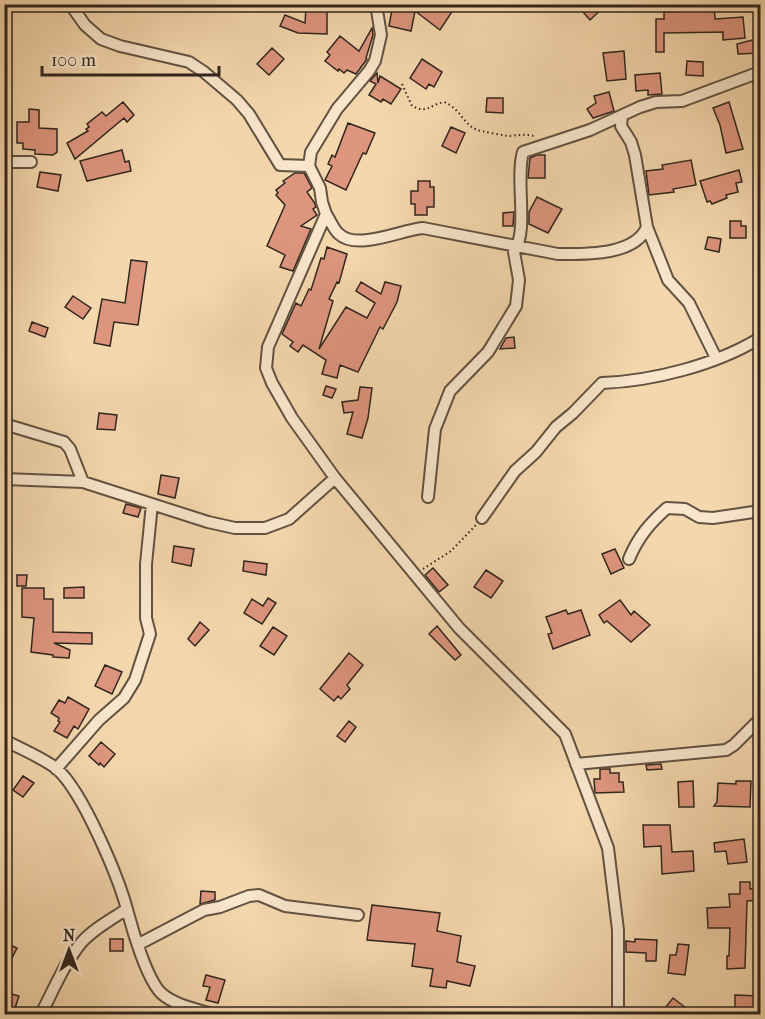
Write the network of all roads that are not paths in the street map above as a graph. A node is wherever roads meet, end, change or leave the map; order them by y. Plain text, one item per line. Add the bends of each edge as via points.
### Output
1 (70, 4) edge
2 (376, 4) edge
3 (760, 72) edge
4 (622, 116) junction
5 (4, 162) edge
6 (31, 162) dead end
7 (309, 166) junction
8 (326, 214) junction
9 (647, 227) junction
10 (518, 247) junction
11 (760, 338) edge
12 (716, 358) junction
13 (4, 424) edge
14 (335, 478) junction
15 (4, 479) edge
16 (83, 482) junction
17 (428, 497) dead end
18 (152, 504) junction
19 (760, 511) edge
20 (482, 518) road end
21 (629, 560) dead end
22 (760, 719) edge
23 (4, 740) edge
24 (576, 764) junction
25 (56, 769) junction
26 (127, 909) junction
27 (358, 915) dead end
28 (139, 944) junction
29 (41, 1014) edge
30 (212, 1014) edge
31 (621, 1014) edge

1 - 7 street via 101,39 189,62 204,72 249,114 280,165
2 - 7 street via 381,35 375,61 337,109 311,152
3 - 4 street via 682,101 656,102
4 - 9 street via 621,126 635,155
4 - 10 street via 523,152 519,163
5 - 6 street
7 - 8 street via 320,188
8 - 10 street via 339,234 351,240 383,238 423,228
8 - 14 street via 268,347 266,368 292,418
9 - 10 street via 628,247 613,250 558,254
9 - 12 street via 668,280 689,303
10 - 17 street via 514,252 519,280 516,306 488,352 450,391 435,429
11 - 12 street via 741,350
12 - 20 street via 633,381 602,383 515,471
13 - 16 street via 64,442
14 - 18 street via 289,519 265,528 235,528
14 - 24 street via 459,628 565,734
15 - 16 street
16 - 18 street
18 - 25 street via 146,582 150,634 135,680 124,698
19 - 21 street via 713,518 699,517 685,508 668,508 649,524
22 - 24 street via 726,750
23 - 25 street
24 - 31 street via 608,848 618,930
25 - 26 street via 87,814
26 - 28 street
26 - 29 street via 81,943
27 - 28 street via 285,906 259,895 249,896 204,910
28 - 30 street via 161,993

